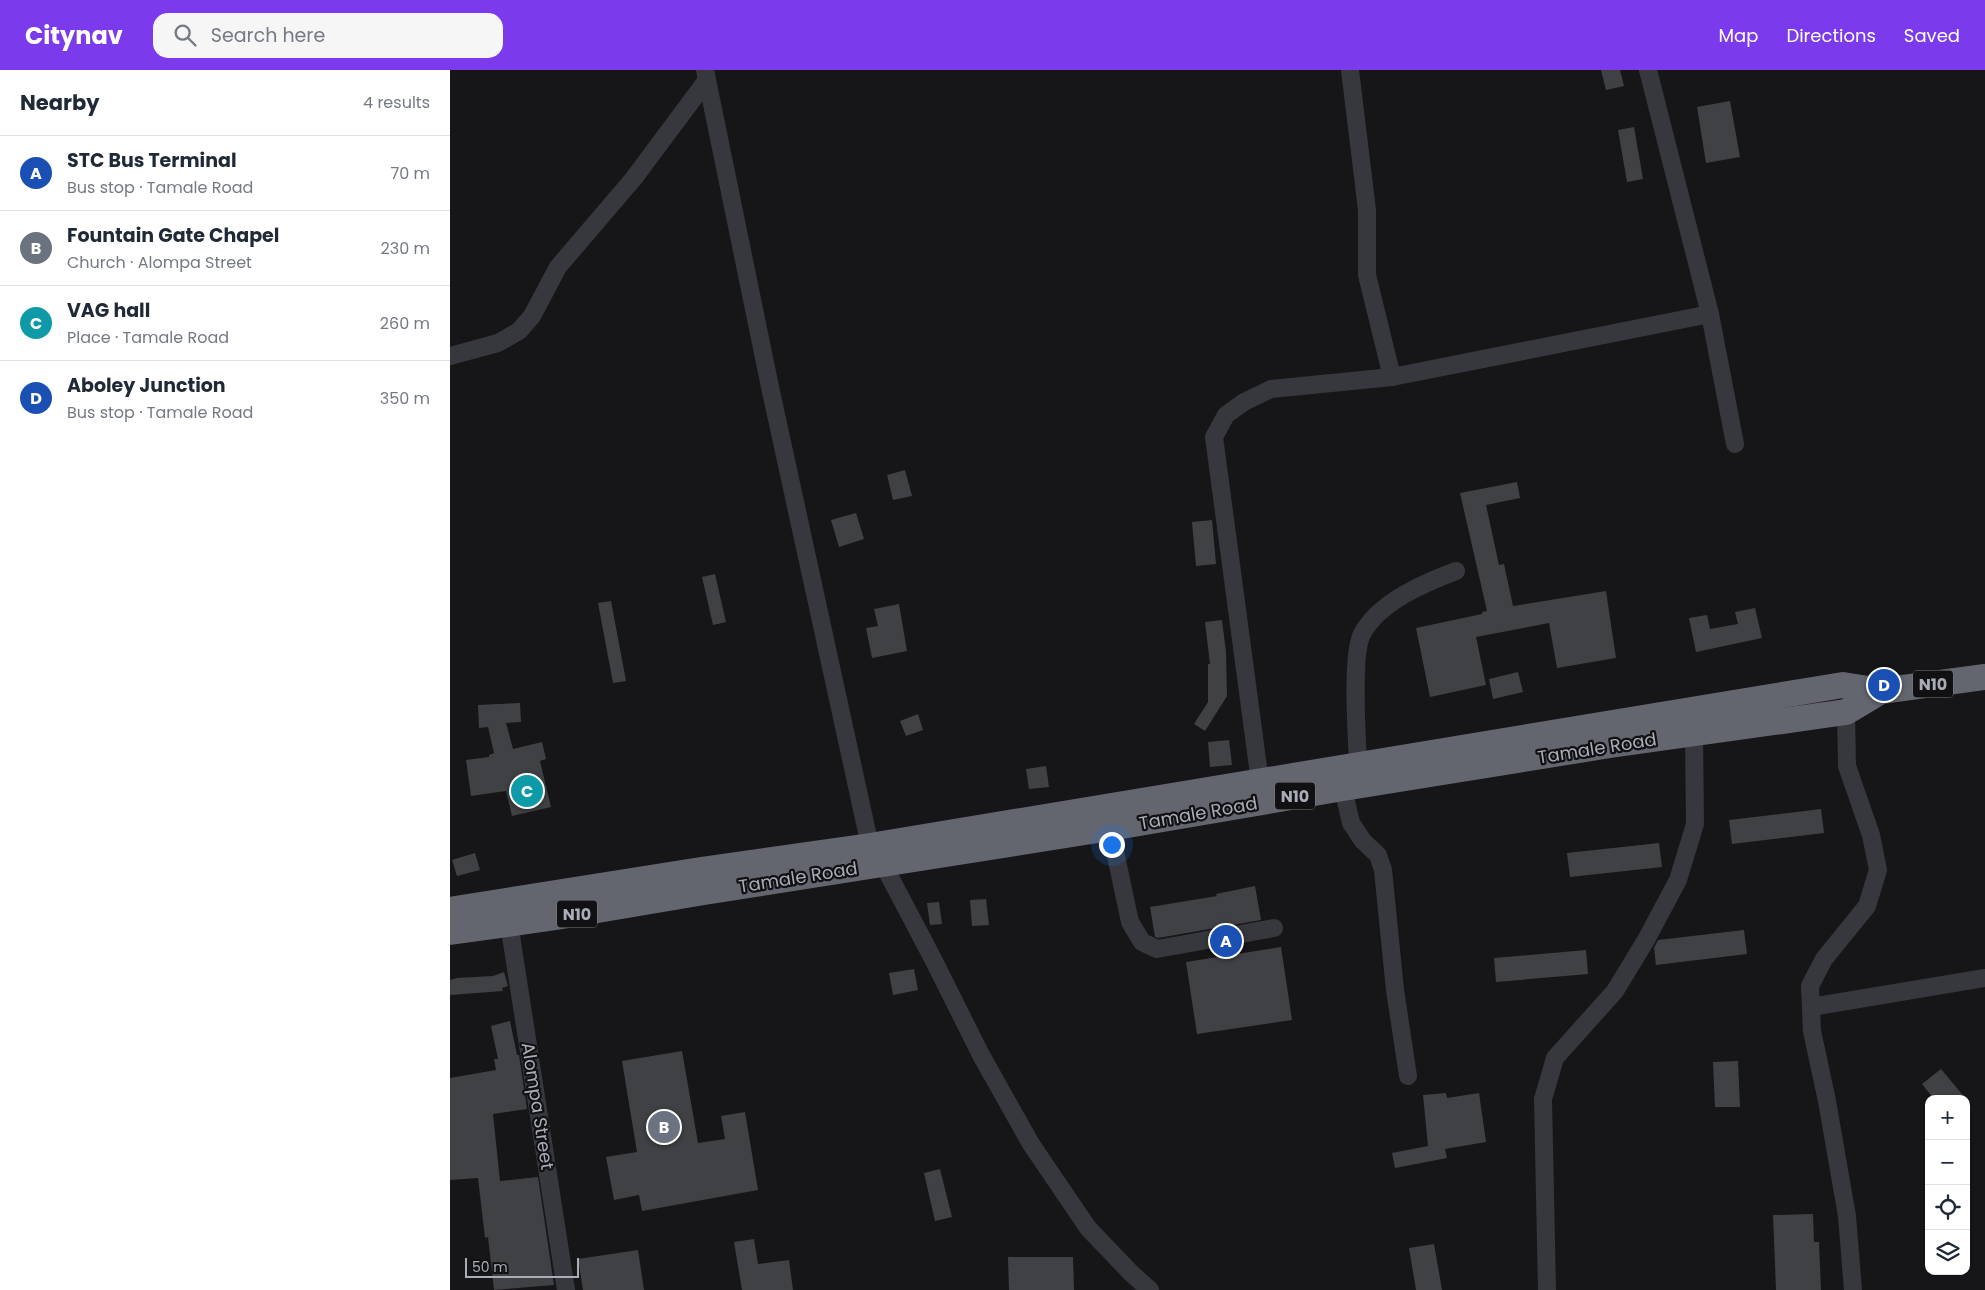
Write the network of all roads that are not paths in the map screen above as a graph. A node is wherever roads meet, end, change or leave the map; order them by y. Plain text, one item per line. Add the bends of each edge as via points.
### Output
1 (1350, 70) edge
2 (1648, 70) edge
3 (706, 75) edge
4 (1710, 314) junction
5 (450, 356) edge
6 (1392, 377) junction
7 (1736, 444) dead end
8 (1456, 571) dead end
9 (1985, 677) edge
10 (1881, 691) junction
11 (1846, 712) junction
12 (1694, 733) junction
13 (1358, 764) junction
14 (1260, 782) junction
15 (1343, 788) junction
16 (1123, 818) junction
17 (876, 855) junction
18 (702, 881) junction
19 (450, 910) edge
20 (509, 923) junction
21 (1274, 928) dead end
22 (450, 932) edge
23 (1985, 978) edge
24 (1811, 1008) junction
25 (1408, 1076) dead end
26 (566, 1290) edge
27 (1150, 1290) edge
28 (1547, 1290) edge
29 (1853, 1290) edge

1 - 6 street via 1367,210 1367,275
2 - 4 street
3 - 5 street via 634,178 558,267 532,316 519,331 498,342
3 - 17 street via 770,388
4 - 6 street
4 - 7 street
6 - 14 street via 1271,389 1226,415 1214,437
8 - 13 street via 1424,584 1380,611 1361,634 1357,657
9 - 10 highway, Tamale Road / N10
10 - 11 highway, Tamale Road / N10
10 - 13 highway, Tamale Road / N10 via 1843,685
11 - 12 highway, Tamale Road / N10
11 - 24 street via 1847,766 1871,835 1878,870 1867,906 1824,959 1810,986
12 - 15 highway, Tamale Road / N10
12 - 28 street via 1694,824 1678,880 1615,991 1555,1058 1543,1099
13 - 14 highway, Tamale Road / N10
14 - 16 highway, Tamale Road / N10
15 - 16 highway, Tamale Road / N10
15 - 25 street via 1351,823 1378,855 1383,870
16 - 17 highway, Tamale Road / N10
16 - 21 street via 1130,922 1142,942 1157,949
17 - 18 highway, Tamale Road / N10
17 - 27 street via 1031,1144 1088,1228
18 - 19 highway, Tamale Road / N10
18 - 20 highway, Tamale Road / N10 via 563,916
20 - 22 highway, Tamale Road / N10
20 - 26 street, Alompa Street
23 - 24 street
24 - 29 street via 1812,1031 1847,1216

